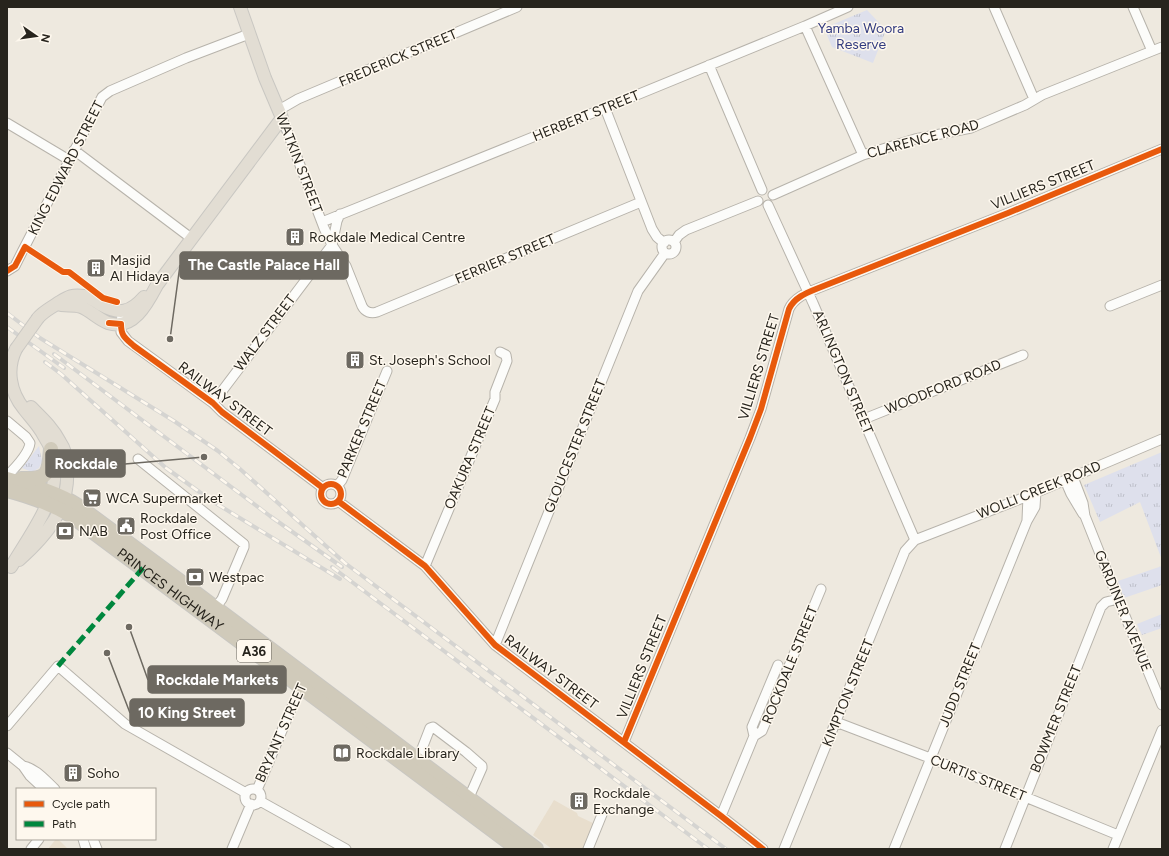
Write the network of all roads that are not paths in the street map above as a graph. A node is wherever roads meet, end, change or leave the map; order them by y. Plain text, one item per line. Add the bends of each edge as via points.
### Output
1 (240, 7) edge
2 (517, 7) edge
3 (848, 7) edge
4 (994, 7) edge
5 (1133, 7) edge
6 (805, 26) junction
7 (249, 34) junction
8 (1162, 47) edge
9 (1152, 51) junction
10 (709, 65) junction
11 (1034, 100) junction
12 (605, 108) junction
13 (280, 114) junction
14 (7, 123) edge
15 (1162, 149) edge
16 (74, 150) junction
17 (862, 155) junction
18 (69, 160) junction
19 (762, 190) junction
20 (773, 194) junction
21 (758, 201) junction
22 (641, 202) junction
23 (768, 205) junction
24 (340, 214) junction
25 (322, 222) junction
26 (191, 238) junction
27 (674, 242) junction
28 (664, 243) junction
29 (332, 245) junction
30 (665, 253) junction
31 (7, 271) edge
32 (157, 285) junction
33 (1162, 285) edge
34 (808, 292) junction
35 (57, 304) junction
36 (1110, 306) dead end
37 (122, 311) junction
38 (369, 313) joint
39 (122, 324) junction
40 (500, 352) dead end
41 (1023, 355) dead end
42 (387, 372) dead end
43 (13, 388) junction
44 (213, 403) junction
45 (864, 419) junction
46 (7, 422) edge
47 (1162, 439) edge
48 (51, 449) junction
49 (138, 459) dead end
50 (7, 478) edge
51 (1069, 479) junction
52 (337, 486) junction
53 (323, 488) junction
54 (7, 490) edge
55 (1032, 494) junction
56 (56, 501) junction
57 (338, 501) junction
58 (915, 540) junction
59 (426, 566) junction
60 (9, 569) edge
61 (821, 589) dead end
62 (1118, 599) junction
63 (212, 613) junction
64 (495, 645) junction
65 (778, 665) dead end
66 (303, 681) junction
67 (1162, 705) edge
68 (836, 722) junction
69 (7, 726) edge
70 (1162, 730) edge
71 (754, 736) junction
72 (624, 742) junction
73 (7, 754) edge
74 (930, 758) junction
75 (415, 765) junction
76 (23, 766) junction
77 (43, 788) edge
78 (54, 788) edge
79 (256, 790) junction
80 (246, 793) junction
81 (1025, 797) junction
82 (260, 801) junction
83 (466, 803) junction
84 (251, 804) junction
85 (603, 812) dead end
86 (721, 816) junction
87 (1118, 835) junction
88 (38, 840) edge
89 (92, 840) edge
90 (31, 849) edge
91 (97, 849) edge
92 (232, 849) edge
93 (346, 849) edge
94 (518, 849) edge
95 (536, 849) edge
96 (588, 849) edge
97 (763, 849) edge
98 (784, 849) edge
99 (894, 849) edge
100 (1004, 849) edge
101 (1112, 849) edge

1 - 7 main road, WATKIN STREET
2 - 13 street, FREDERICK STREET via 305,96
3 - 6 street, HERBERT STREET
4 - 11 street
5 - 9 street
6 - 10 street, HERBERT STREET
6 - 17 street
7 - 13 main road, WATKIN STREET
7 - 16 street, KING EDWARD STREET via 186,58 105,94
8 - 9 street, CLARENCE ROAD
9 - 11 street, CLARENCE ROAD
10 - 12 street, HERBERT STREET
10 - 19 street
11 - 17 street, CLARENCE ROAD via 970,128 915,139
12 - 22 street
12 - 24 street, HERBERT STREET
13 - 25 street, WATKIN STREET
13 - 26 main road, FREDERICK STREET
14 - 18 street
15 - 34 street, VILLIERS STREET
16 - 18 street, KING EDWARD STREET
16 - 26 street
17 - 20 street, CLARENCE ROAD
18 - 31 street, KING EDWARD STREET via 19,259 15,266
19 - 20 street via 768,190
19 - 21 street via 758,195
20 - 23 street via 773,201
21 - 23 street
21 - 27 street via 686,230
22 - 28 street via 657,237
22 - 38 street, FERRIER STREET via 377,312
23 - 34 street, ARLINGTON STREET
24 - 25 street, HERBERT STREET
24 - 29 street
25 - 29 street, WATKIN STREET
26 - 32 main road, FREDERICK STREET
27 - 28 street via 667,240
27 - 30 street via 677,246 675,252
28 - 30 street via 662,246
29 - 38 street, WATKIN STREET via 346,266 364,310
29 - 44 street, WALZ STREET
30 - 64 street, GLOUCESTER STREET via 638,291
32 - 37 main road, FREDERICK STREET via 130,310
32 - 39 main road, FREDERICK STREET via 141,311
33 - 36 street
34 - 45 street, ARLINGTON STREET
34 - 72 street, VILLIERS STREET via 792,303 789,309 761,409
35 - 37 main road via 66,297 86,296 107,307
35 - 39 main road via 76,306 108,323
35 - 43 main road, bridge via 38,318 16,350 10,368
37 - 39 street
39 - 44 street, RAILWAY STREET via 122,332 128,341
40 - 59 street, OAKURA STREET via 506,355 507,361 495,392 495,399
41 - 45 street, WOODFORD ROAD
42 - 52 street, PARKER STREET via 342,480
43 - 48 main road via 19,403
43 - 56 main road via 47,423 61,442 68,480
44 - 53 street, RAILWAY STREET
45 - 58 street, ARLINGTON STREET
46 - 50 street via 30,443 28,450
47 - 51 street, WOLLI CREEK ROAD
48 - 50 highway via 48,467 43,476 36,479
48 - 56 main road
49 - 63 street via 244,544 222,599
50 - 56 highway, PRINCES HIGHWAY / A36
51 - 55 street, WOLLI CREEK ROAD
51 - 62 street, GARDINER AVENUE via 1083,504 1085,516
52 - 53 street via 331,484
52 - 57 street via 340,495
53 - 57 street via 323,501 332,504
54 - 56 highway, PRINCES HIGHWAY / A36
55 - 58 street, WOLLI CREEK ROAD
55 - 74 street, JUDD STREET via 1035,507
56 - 60 main road
56 - 63 highway, PRINCES HIGHWAY / A36
57 - 59 street, RAILWAY STREET
58 - 68 street, KIMPTON STREET via 905,551
59 - 64 street, RAILWAY STREET
61 - 71 street, ROCKDALE STREET via 762,731
62 - 67 street, GARDINER AVENUE
62 - 81 street, BOWMER STREET via 1106,602 1101,607
63 - 66 highway, PRINCES HIGHWAY / A36
64 - 72 street, RAILWAY STREET
65 - 71 street, ROCKDALE STREET via 752,727
66 - 75 highway, PRINCES HIGHWAY / A36
66 - 79 street, BRYANT STREET
68 - 74 street, CURTIS STREET
68 - 98 street, KIMPTON STREET
69 - 80 street via 58,666 126,724
70 - 87 street
71 - 86 street, ROCKDALE STREET
72 - 86 street, RAILWAY STREET
73 - 76 street
74 - 81 street, CURTIS STREET
74 - 99 street, JUDD STREET
75 - 83 highway, PRINCES HIGHWAY / A36
75 - 83 street via 430,728 433,727 482,766
76 - 77 street
76 - 78 street via 30,768
79 - 80 street via 252,789
79 - 82 street via 260,793
80 - 84 street via 247,801
81 - 87 street, CURTIS STREET
81 - 100 street, BOWMER STREET
82 - 84 street
82 - 93 street
83 - 94 highway, PRINCES HIGHWAY / A36
83 - 95 highway, PRINCES HIGHWAY / A36
84 - 92 street
85 - 96 street
86 - 97 street, RAILWAY STREET
87 - 101 street
88 - 90 street
89 - 91 street

